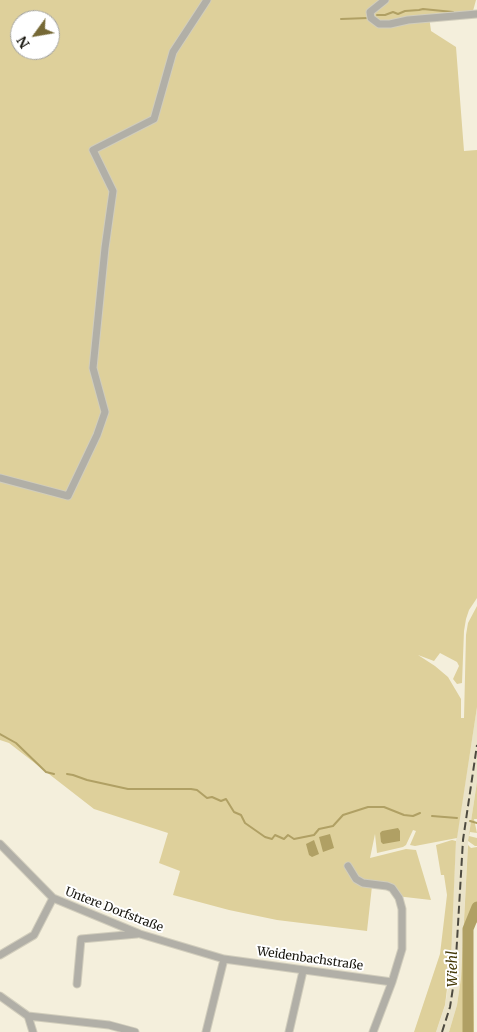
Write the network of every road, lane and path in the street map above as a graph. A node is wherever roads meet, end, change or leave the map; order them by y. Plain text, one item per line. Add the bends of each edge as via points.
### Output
1 (207, 0) edge
2 (386, 0) edge
3 (477, 14) edge
4 (0, 478) edge
5 (0, 844) edge
6 (348, 866) dead end
7 (53, 898) junction
8 (140, 934) junction
9 (0, 955) edge
10 (224, 959) junction
11 (303, 971) junction
12 (392, 982) junction
13 (77, 984) dead end
14 (0, 996) edge
15 (28, 1016) junction
16 (34, 1032) edge
17 (135, 1032) edge
18 (206, 1032) edge
19 (290, 1032) edge
20 (373, 1032) edge

1 - 4 street via 173,52 154,119 93,150 113,191 93,368 105,412 97,436 68,496
2 - 3 street via 370,12 371,18 379,24
5 - 7 street, Untere Dorfstraße
6 - 12 street via 356,879 392,888 399,898 403,917 402,949
7 - 8 street, Untere Dorfstraße
7 - 9 street via 34,935
8 - 10 street, Untere Dorfstraße
8 - 13 street via 81,939
10 - 11 street, Weidenbachstraße
10 - 18 street
11 - 12 street, Weidenbachstraße
11 - 19 street
12 - 20 street
14 - 15 street
15 - 16 street
15 - 17 street via 109,1025

